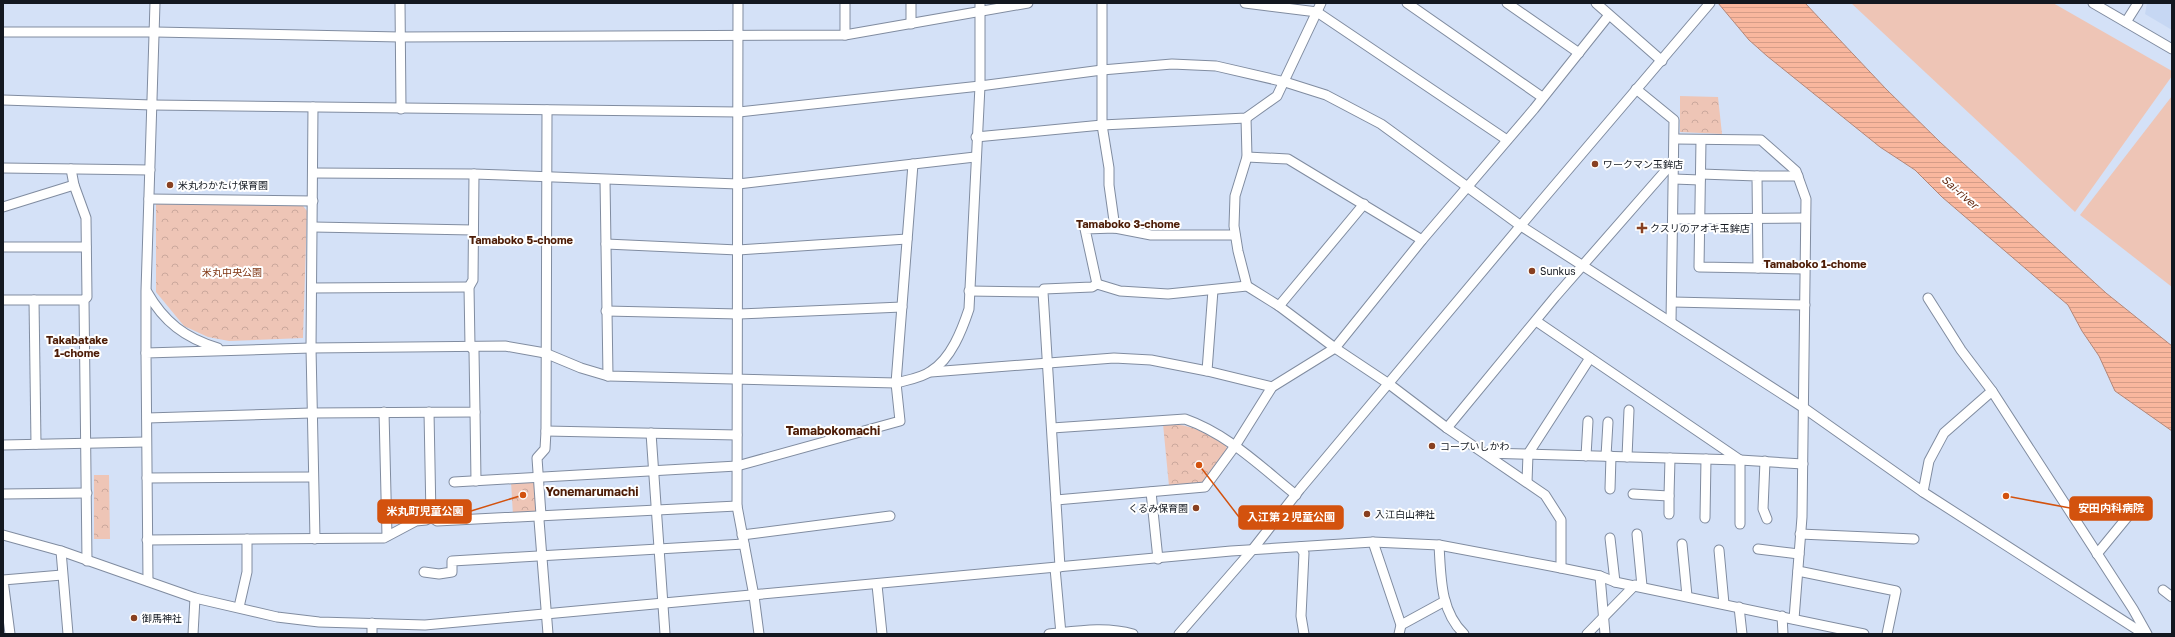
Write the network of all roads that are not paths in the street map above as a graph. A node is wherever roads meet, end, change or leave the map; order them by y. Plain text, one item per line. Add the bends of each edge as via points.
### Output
1 (155, 3) edge
2 (400, 3) edge
3 (738, 3) edge
4 (845, 3) edge
5 (912, 3) edge
6 (1028, 3) edge
7 (1102, 3) edge
8 (1245, 3) edge
9 (1321, 3) edge
10 (1407, 3) edge
11 (1507, 3) edge
12 (1596, 3) edge
13 (1710, 3) edge
14 (2093, 3) edge
15 (2138, 3) edge
16 (980, 7) edge
17 (1317, 12) junction
18 (1609, 15) junction
19 (2126, 22) junction
20 (911, 24) junction
21 (3, 32) edge
22 (155, 32) junction
23 (738, 35) junction
24 (844, 36) junction
25 (400, 38) junction
26 (2172, 49) edge
27 (1579, 53) junction
28 (1662, 61) junction
29 (1102, 70) junction
30 (1285, 82) junction
31 (980, 86) junction
32 (1636, 89) junction
33 (1542, 97) junction
34 (3, 100) edge
35 (152, 105) junction
36 (312, 107) junction
37 (401, 108) junction
38 (547, 110) junction
39 (739, 112) junction
40 (1246, 118) junction
41 (1102, 125) junction
42 (976, 136) junction
43 (1675, 139) junction
44 (1507, 140) junction
45 (1700, 140) junction
46 (976, 157) junction
47 (1247, 158) junction
48 (1674, 161) junction
49 (913, 164) junction
50 (3, 168) edge
51 (71, 169) junction
52 (150, 170) junction
53 (313, 173) junction
54 (474, 174) junction
55 (1757, 176) junction
56 (1798, 176) junction
57 (545, 177) junction
58 (1700, 177) junction
59 (1674, 179) junction
60 (605, 180) junction
61 (738, 184) junction
62 (74, 185) junction
63 (1468, 186) junction
64 (149, 199) junction
65 (313, 201) junction
66 (1364, 204) junction
67 (3, 207) edge
68 (1700, 218) junction
69 (1804, 218) junction
70 (1673, 219) junction
71 (1758, 219) junction
72 (1521, 226) junction
73 (313, 227) junction
74 (1115, 228) junction
75 (473, 230) junction
76 (1235, 235) junction
77 (907, 239) junction
78 (1422, 240) junction
79 (606, 244) junction
80 (3, 247) edge
81 (86, 247) junction
82 (738, 250) junction
83 (1584, 266) junction
84 (1758, 268) junction
85 (1804, 269) junction
86 (1097, 284) junction
87 (1248, 286) junction
88 (469, 287) junction
89 (312, 288) junction
90 (1213, 290) junction
91 (146, 291) junction
92 (970, 291) junction
93 (1043, 292) junction
94 (1928, 298) dead end
95 (3, 300) edge
96 (34, 300) junction
97 (84, 300) junction
98 (1673, 302) junction
99 (1805, 305) junction
100 (1279, 306) junction
101 (902, 307) junction
102 (606, 310) junction
103 (739, 314) junction
104 (1536, 321) junction
105 (1671, 322) junction
106 (470, 346) junction
107 (311, 348) junction
108 (1335, 348) junction
109 (226, 351) junction
110 (146, 353) junction
111 (545, 353) junction
112 (1590, 358) junction
113 (1048, 364) junction
114 (1207, 370) junction
115 (931, 372) junction
116 (608, 376) junction
117 (738, 380) junction
118 (896, 383) junction
119 (1389, 384) junction
120 (1272, 387) junction
121 (1992, 391) junction
122 (1804, 408) junction
123 (1629, 410) dead end
124 (384, 412) junction
125 (429, 412) junction
126 (475, 412) junction
127 (312, 413) junction
128 (147, 418) junction
129 (1588, 421) dead end
130 (1608, 422) dead end
131 (1052, 428) junction
132 (1446, 428) junction
133 (546, 431) junction
134 (651, 433) junction
135 (737, 435) junction
136 (146, 442) junction
137 (86, 443) junction
138 (36, 444) junction
139 (3, 445) edge
140 (1235, 446) junction
141 (1485, 454) junction
142 (1528, 454) junction
143 (1586, 456) junction
144 (1609, 456) junction
145 (1627, 457) junction
146 (1670, 458) junction
147 (1706, 459) junction
148 (1740, 460) junction
149 (1765, 461) junction
150 (1803, 464) junction
151 (737, 466) junction
152 (653, 471) junction
153 (313, 477) junction
154 (147, 478) junction
155 (538, 478) junction
156 (476, 481) junction
157 (454, 482) dead end
158 (1527, 482) junction
159 (1610, 489) dead end
160 (1151, 492) junction
161 (1923, 492) junction
162 (87, 493) junction
163 (3, 494) edge
164 (1633, 494) dead end
165 (1296, 495) junction
166 (1669, 496) junction
167 (1056, 500) junction
168 (2138, 504) dead end
169 (737, 506) junction
170 (656, 510) junction
171 (1669, 514) dead end
172 (541, 515) junction
173 (890, 516) dead end
174 (431, 517) junction
175 (1705, 518) dead end
176 (1767, 519) dead end
177 (1740, 524) dead end
178 (1636, 534) dead end
179 (1800, 534) junction
180 (3, 536) edge
181 (387, 536) junction
182 (1610, 538) dead end
183 (247, 539) junction
184 (1914, 539) dead end
185 (147, 540) junction
186 (315, 540) junction
187 (743, 540) junction
188 (1373, 542) junction
189 (1682, 544) dead end
190 (1439, 545) junction
191 (1300, 547) junction
192 (659, 549) junction
193 (1253, 549) junction
194 (1758, 549) dead end
195 (1719, 550) dead end
196 (61, 551) junction
197 (1799, 554) junction
198 (2097, 554) junction
199 (540, 556) junction
200 (1158, 559) junction
201 (87, 561) junction
202 (1057, 568) junction
203 (1562, 568) junction
204 (1798, 571) junction
205 (424, 572) dead end
206 (62, 575) junction
207 (1600, 576) junction
208 (148, 581) junction
209 (1615, 582) junction
210 (877, 584) junction
211 (1639, 586) junction
212 (2163, 590) dead end
213 (754, 596) junction
214 (1687, 596) junction
215 (2172, 597) edge
216 (195, 598) junction
217 (1445, 601) junction
218 (663, 604) junction
219 (1724, 604) junction
220 (238, 607) junction
221 (1739, 607) junction
222 (546, 615) junction
223 (1782, 616) junction
224 (1603, 618) junction
225 (1794, 619) junction
226 (372, 623) junction
227 (1400, 629) edge
228 (425, 630) edge
229 (1061, 633) edge
230 (10, 634) edge
231 (68, 634) edge
232 (193, 634) edge
233 (372, 634) edge
234 (548, 634) edge
235 (665, 634) edge
236 (759, 634) edge
237 (882, 634) edge
238 (1049, 634) edge
239 (1133, 634) edge
240 (1179, 634) edge
241 (1304, 634) edge
242 (1464, 634) edge
243 (1587, 634) edge
244 (1605, 634) edge
245 (1742, 634) edge
246 (1783, 634) edge
247 (1864, 634) edge
248 (1887, 634) edge
249 (2146, 634) edge

1 - 22 street
2 - 25 street
3 - 23 street
4 - 24 street
5 - 20 street
6 - 16 street
7 - 29 street
8 - 17 street
9 - 17 street
10 - 33 street
11 - 27 street
12 - 18 street
13 - 28 street
14 - 19 street
15 - 19 street
16 - 20 street
16 - 31 street
17 - 30 street
17 - 44 street
18 - 27 street
18 - 28 street
19 - 26 street
20 - 24 street
21 - 22 street
22 - 25 street
22 - 35 street
23 - 24 street
23 - 25 street
23 - 39 street
25 - 37 street
27 - 33 street
28 - 32 street
29 - 30 street via 1194,64 1216,66
29 - 31 street
29 - 41 street
30 - 40 street via 1277,96
30 - 63 street via 1326,95 1381,124
31 - 39 street
31 - 42 street
32 - 43 street via 1674,120
32 - 72 street
33 - 44 street
34 - 35 street
35 - 36 street
35 - 52 street
36 - 37 street
36 - 53 street
37 - 38 street
38 - 39 street
38 - 57 street
39 - 61 street
40 - 41 street
40 - 47 street
41 - 42 street
41 - 74 street
42 - 46 street
43 - 45 street
43 - 48 street
44 - 63 street
45 - 56 street via 1761,140 1796,171
45 - 58 street
46 - 49 street
46 - 92 street
47 - 66 street via 1288,159
47 - 76 street via 1234,196
48 - 59 street
48 - 83 street
49 - 61 street
49 - 77 street
50 - 51 street
51 - 52 street
51 - 62 street
52 - 64 street
53 - 54 street
53 - 65 street
54 - 57 street
54 - 75 street
55 - 56 street
55 - 58 street
55 - 71 street
56 - 69 street via 1806,199
57 - 60 street
57 - 111 street
58 - 59 street
58 - 68 street
59 - 70 street
60 - 61 street
60 - 79 street
61 - 82 street
62 - 67 street
62 - 81 street via 86,218
63 - 72 street
63 - 78 street
64 - 65 street
64 - 91 street
65 - 73 street
66 - 78 street
66 - 100 street
68 - 70 street
68 - 71 street
68 - 84 street via 1699,267
69 - 71 street
69 - 85 street
70 - 98 street
71 - 84 street
72 - 83 street
72 - 119 street
73 - 75 street
73 - 89 street
74 - 76 street via 1151,235
74 - 86 street via 1085,229
75 - 88 street via 473,280
76 - 87 street
77 - 82 street
77 - 101 street
78 - 108 street
79 - 82 street
79 - 102 street
80 - 81 street
81 - 97 street via 87,297
82 - 103 street
83 - 104 street
83 - 105 street
84 - 85 street
85 - 99 street
86 - 90 street via 1120,291 1168,294
86 - 93 street via 1092,287 1044,289
87 - 90 street
87 - 100 street
88 - 89 street
88 - 106 street
89 - 107 street
90 - 114 street
91 - 109 street via 156,309 173,325 196,341
91 - 110 street
92 - 93 street
92 - 115 street via 969,309 964,325 945,360
93 - 113 street
94 - 121 street via 1961,350
95 - 96 street
96 - 97 street
96 - 138 street
97 - 137 street
98 - 99 street
98 - 105 street
99 - 122 street
100 - 108 street
101 - 103 street
101 - 118 street
102 - 103 street
102 - 116 street
103 - 117 street
104 - 112 street
104 - 132 street
105 - 122 street
106 - 107 street
106 - 111 street via 505,346
106 - 126 street via 474,351
107 - 109 street
107 - 127 street
108 - 119 street
108 - 120 street
109 - 110 street
110 - 128 street
111 - 116 street
111 - 133 street
112 - 142 street
112 - 148 street
113 - 114 street via 1114,358
113 - 115 street
113 - 131 street
114 - 120 street
115 - 118 street
116 - 117 street
117 - 118 street
117 - 135 street
118 - 151 street via 900,421
119 - 132 street
119 - 165 street
120 - 140 street
121 - 161 street via 1944,433 1928,461
121 - 198 street
122 - 150 street
122 - 161 street
123 - 145 street
124 - 125 street
124 - 127 street
124 - 181 street
125 - 126 street
125 - 174 street
126 - 156 street
127 - 128 street
127 - 153 street
128 - 136 street
129 - 143 street
130 - 144 street
131 - 140 street via 1185,419 1205,426
131 - 167 street
132 - 141 street
133 - 134 street
133 - 155 street via 545,449 538,458
134 - 135 street
134 - 152 street
135 - 151 street
136 - 137 street
136 - 154 street
137 - 138 street
137 - 162 street
138 - 139 street
140 - 160 street via 1205,488
140 - 165 street
141 - 142 street
141 - 158 street
142 - 143 street
142 - 158 street
143 - 144 street
144 - 145 street
144 - 159 street
145 - 146 street
146 - 147 street
146 - 166 street
147 - 148 street
147 - 175 street
148 - 149 street
148 - 177 street
149 - 150 street
149 - 176 street via 1763,509
150 - 179 street
151 - 152 street
151 - 169 street
152 - 155 street
152 - 170 street
153 - 154 street
153 - 186 street
154 - 185 street
155 - 156 street
155 - 172 street
156 - 157 street
158 - 203 street via 1545,495 1562,520
160 - 167 street
160 - 200 street
161 - 249 street
162 - 163 street
162 - 201 street
164 - 166 street
165 - 193 street
166 - 171 street
167 - 202 street
168 - 198 street
169 - 170 street
169 - 187 street
170 - 172 street
170 - 192 street
172 - 174 street via 437,521
172 - 199 street
173 - 187 street
174 - 181 street via 416,521
178 - 211 street
179 - 184 street
179 - 197 street
180 - 196 street
181 - 186 street
182 - 209 street
183 - 185 street
183 - 186 street
183 - 220 street via 247,572
185 - 208 street
187 - 192 street
187 - 213 street
188 - 190 street
188 - 191 street
188 - 227 street
189 - 214 street
190 - 203 street
190 - 217 street
191 - 193 street
191 - 241 street via 1304,553 1301,616
192 - 199 street
192 - 218 street
193 - 200 street
193 - 240 street
194 - 197 street
195 - 219 street
196 - 201 street
196 - 206 street
197 - 204 street
198 - 249 street
199 - 205 street via 452,561 452,572
199 - 222 street
200 - 202 street
201 - 208 street
202 - 210 street
202 - 229 street
203 - 207 street
204 - 225 street
204 - 248 street via 1896,591
206 - 230 street via 3,580
206 - 231 street
207 - 209 street
207 - 224 street
208 - 216 street
209 - 211 street
210 - 213 street
210 - 237 street
211 - 214 street
211 - 224 street
212 - 215 street
213 - 218 street
213 - 236 street
214 - 219 street
216 - 220 street
216 - 232 street
217 - 227 street
217 - 242 street via 1455,625
218 - 222 street
218 - 235 street
219 - 221 street
220 - 226 street via 277,617 308,621
221 - 223 street
221 - 245 street
222 - 228 street
222 - 234 street
223 - 225 street
223 - 246 street
224 - 243 street
224 - 244 street
225 - 247 street
226 - 228 street
226 - 233 street
229 - 238 street
229 - 239 street via 1116,630

